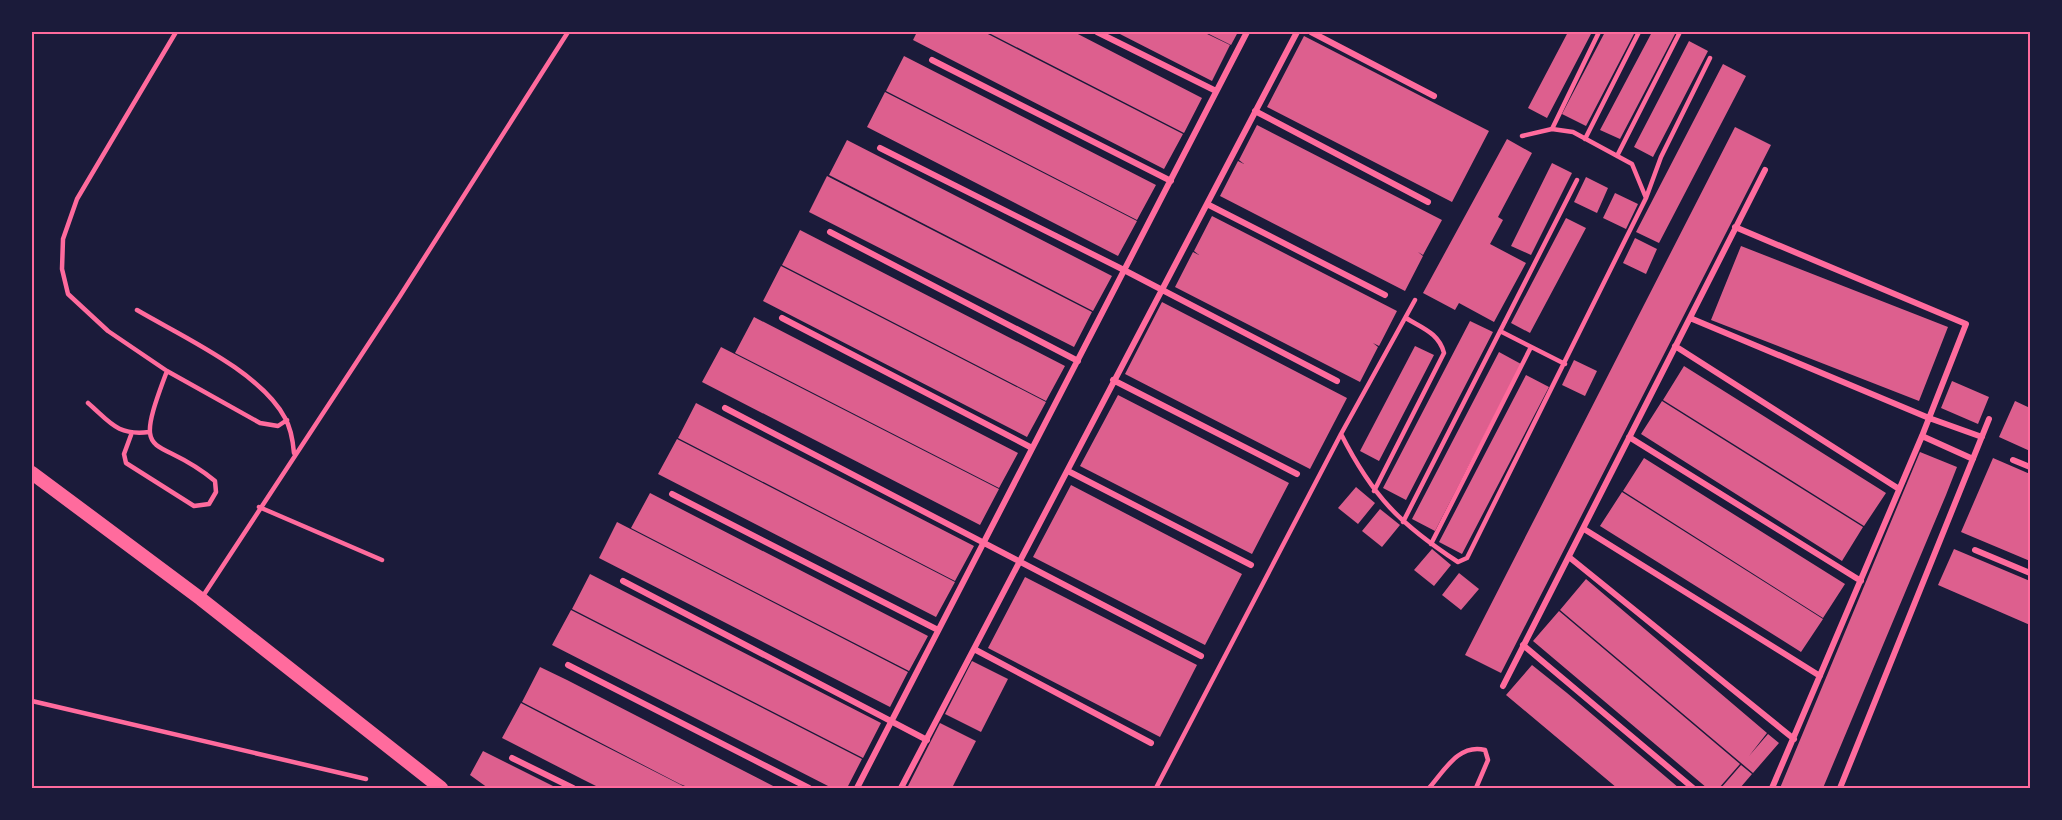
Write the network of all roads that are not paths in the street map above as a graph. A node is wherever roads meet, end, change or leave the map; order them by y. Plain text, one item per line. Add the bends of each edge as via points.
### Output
1 (176, 32) edge
2 (567, 32) edge
3 (1097, 32) edge
4 (1247, 32) edge
5 (1297, 32) edge
6 (1311, 32) edge
7 (1599, 32) edge
8 (1639, 32) edge
9 (1680, 32) edge
10 (1710, 58) dead end
11 (932, 60) dead end
12 (1216, 91) junction
13 (1434, 96) dead end
14 (1255, 111) junction
15 (1552, 129) junction
16 (1522, 136) dead end
17 (1585, 138) junction
18 (880, 148) dead end
19 (1617, 156) junction
20 (1765, 170) dead end
21 (1577, 180) dead end
22 (1170, 181) junction
23 (1646, 198) junction
24 (1428, 202) dead end
25 (1207, 204) junction
26 (1735, 227) junction
27 (830, 232) dead end
28 (1124, 270) junction
29 (1161, 290) junction
30 (1385, 295) dead end
31 (1415, 300) dead end
32 (136, 309) dead end
33 (782, 318) dead end
34 (1406, 318) junction
35 (1690, 318) junction
36 (1500, 331) junction
37 (1675, 346) junction
38 (1531, 347) junction
39 (1078, 361) junction
40 (1565, 364) junction
41 (167, 371) junction
42 (1113, 380) junction
43 (1337, 381) dead end
44 (88, 403) dead end
45 (725, 408) dead end
46 (1929, 418) junction
47 (1989, 419) dead end
48 (287, 420) junction
49 (149, 432) junction
50 (1341, 434) junction
51 (131, 435) junction
52 (1922, 436) junction
53 (1982, 437) junction
54 (1629, 438) junction
55 (1032, 448) junction
56 (294, 453) junction
57 (1973, 459) junction
58 (2013, 460) dead end
59 (2031, 467) edge
60 (1068, 471) junction
61 (32, 472) edge
62 (1297, 474) dead end
63 (1899, 489) junction
64 (1374, 491) junction
65 (672, 495) dead end
66 (260, 507) junction
67 (1403, 522) junction
68 (1584, 529) junction
69 (984, 543) junction
70 (1431, 544) junction
71 (1975, 550) dead end
72 (1569, 557) junction
73 (382, 560) dead end
74 (1021, 562) junction
75 (1251, 565) dead end
76 (2031, 573) edge
77 (1861, 580) junction
78 (623, 581) dead end
79 (201, 599) junction
80 (938, 630) junction
81 (1523, 645) junction
82 (974, 649) junction
83 (1201, 656) dead end
84 (568, 665) dead end
85 (1820, 676) junction
86 (1503, 686) dead end
87 (32, 701) edge
88 (892, 722) junction
89 (1794, 739) junction
90 (927, 740) junction
91 (1151, 743) dead end
92 (512, 758) dead end
93 (366, 780) dead end
94 (441, 789) edge
95 (573, 789) edge
96 (808, 789) edge
97 (857, 789) edge
98 (902, 789) edge
99 (1156, 789) edge
100 (1429, 789) edge
101 (1476, 789) edge
102 (1693, 789) edge
103 (1772, 789) edge
104 (1840, 789) edge

1 - 41 lane via 77,199 63,239 62,269 68,294 108,331
2 - 56 lane via 400,296
3 - 12 street
4 - 12 street
5 - 14 street
6 - 13 street
7 - 15 lane
8 - 17 lane
9 - 19 lane
10 - 23 lane via 1657,165
11 - 22 street
12 - 22 street
14 - 24 street
14 - 25 street
15 - 16 lane
15 - 17 lane
17 - 19 lane
18 - 28 street
19 - 23 lane via 1634,167
20 - 26 street
21 - 36 lane
22 - 28 street
23 - 40 lane
25 - 29 street
25 - 30 street
26 - 35 street
26 - 46 street via 1964,323
27 - 39 street
28 - 29 street
28 - 39 street
29 - 42 street
29 - 43 street
31 - 34 lane
32 - 48 lane via 248,376 269,395
33 - 55 street
34 - 50 lane
34 - 64 lane via 1433,333 1444,353
35 - 37 street
35 - 46 street
36 - 38 lane
36 - 67 lane
37 - 54 street
37 - 63 street
38 - 40 lane
38 - 70 lane
39 - 55 street
40 - 70 lane via 1467,558 1458,562
41 - 48 lane via 260,423 278,426
41 - 49 lane via 150,417
42 - 60 street
42 - 62 street
44 - 51 lane via 114,427
45 - 69 street
46 - 52 street
46 - 53 street
47 - 53 street
48 - 56 lane
49 - 51 lane
49 - 51 lane via 156,447 215,481 216,492 209,504 194,506 126,463 124,454
50 - 64 lane
50 - 99 lane
52 - 57 street
52 - 63 street
53 - 57 street
54 - 68 street
54 - 77 street
55 - 69 street
56 - 66 lane
57 - 104 street
58 - 59 street
60 - 74 street
60 - 75 street
61 - 79 main road
63 - 77 street
64 - 67 lane
65 - 80 street
66 - 73 lane
66 - 79 lane
67 - 70 lane
68 - 72 street
68 - 85 street
69 - 74 street
69 - 80 street
71 - 76 street
72 - 81 street
72 - 89 street
74 - 82 street
74 - 83 street
77 - 85 street
78 - 88 street
79 - 94 main road
80 - 88 street
81 - 86 street
81 - 102 street
82 - 90 street
82 - 91 street
84 - 96 street
85 - 89 street
87 - 93 lane
88 - 90 street
88 - 97 street
89 - 103 street
90 - 98 street
92 - 95 street
100 - 101 lane via 1461,752 1474,747 1485,750 1488,760

